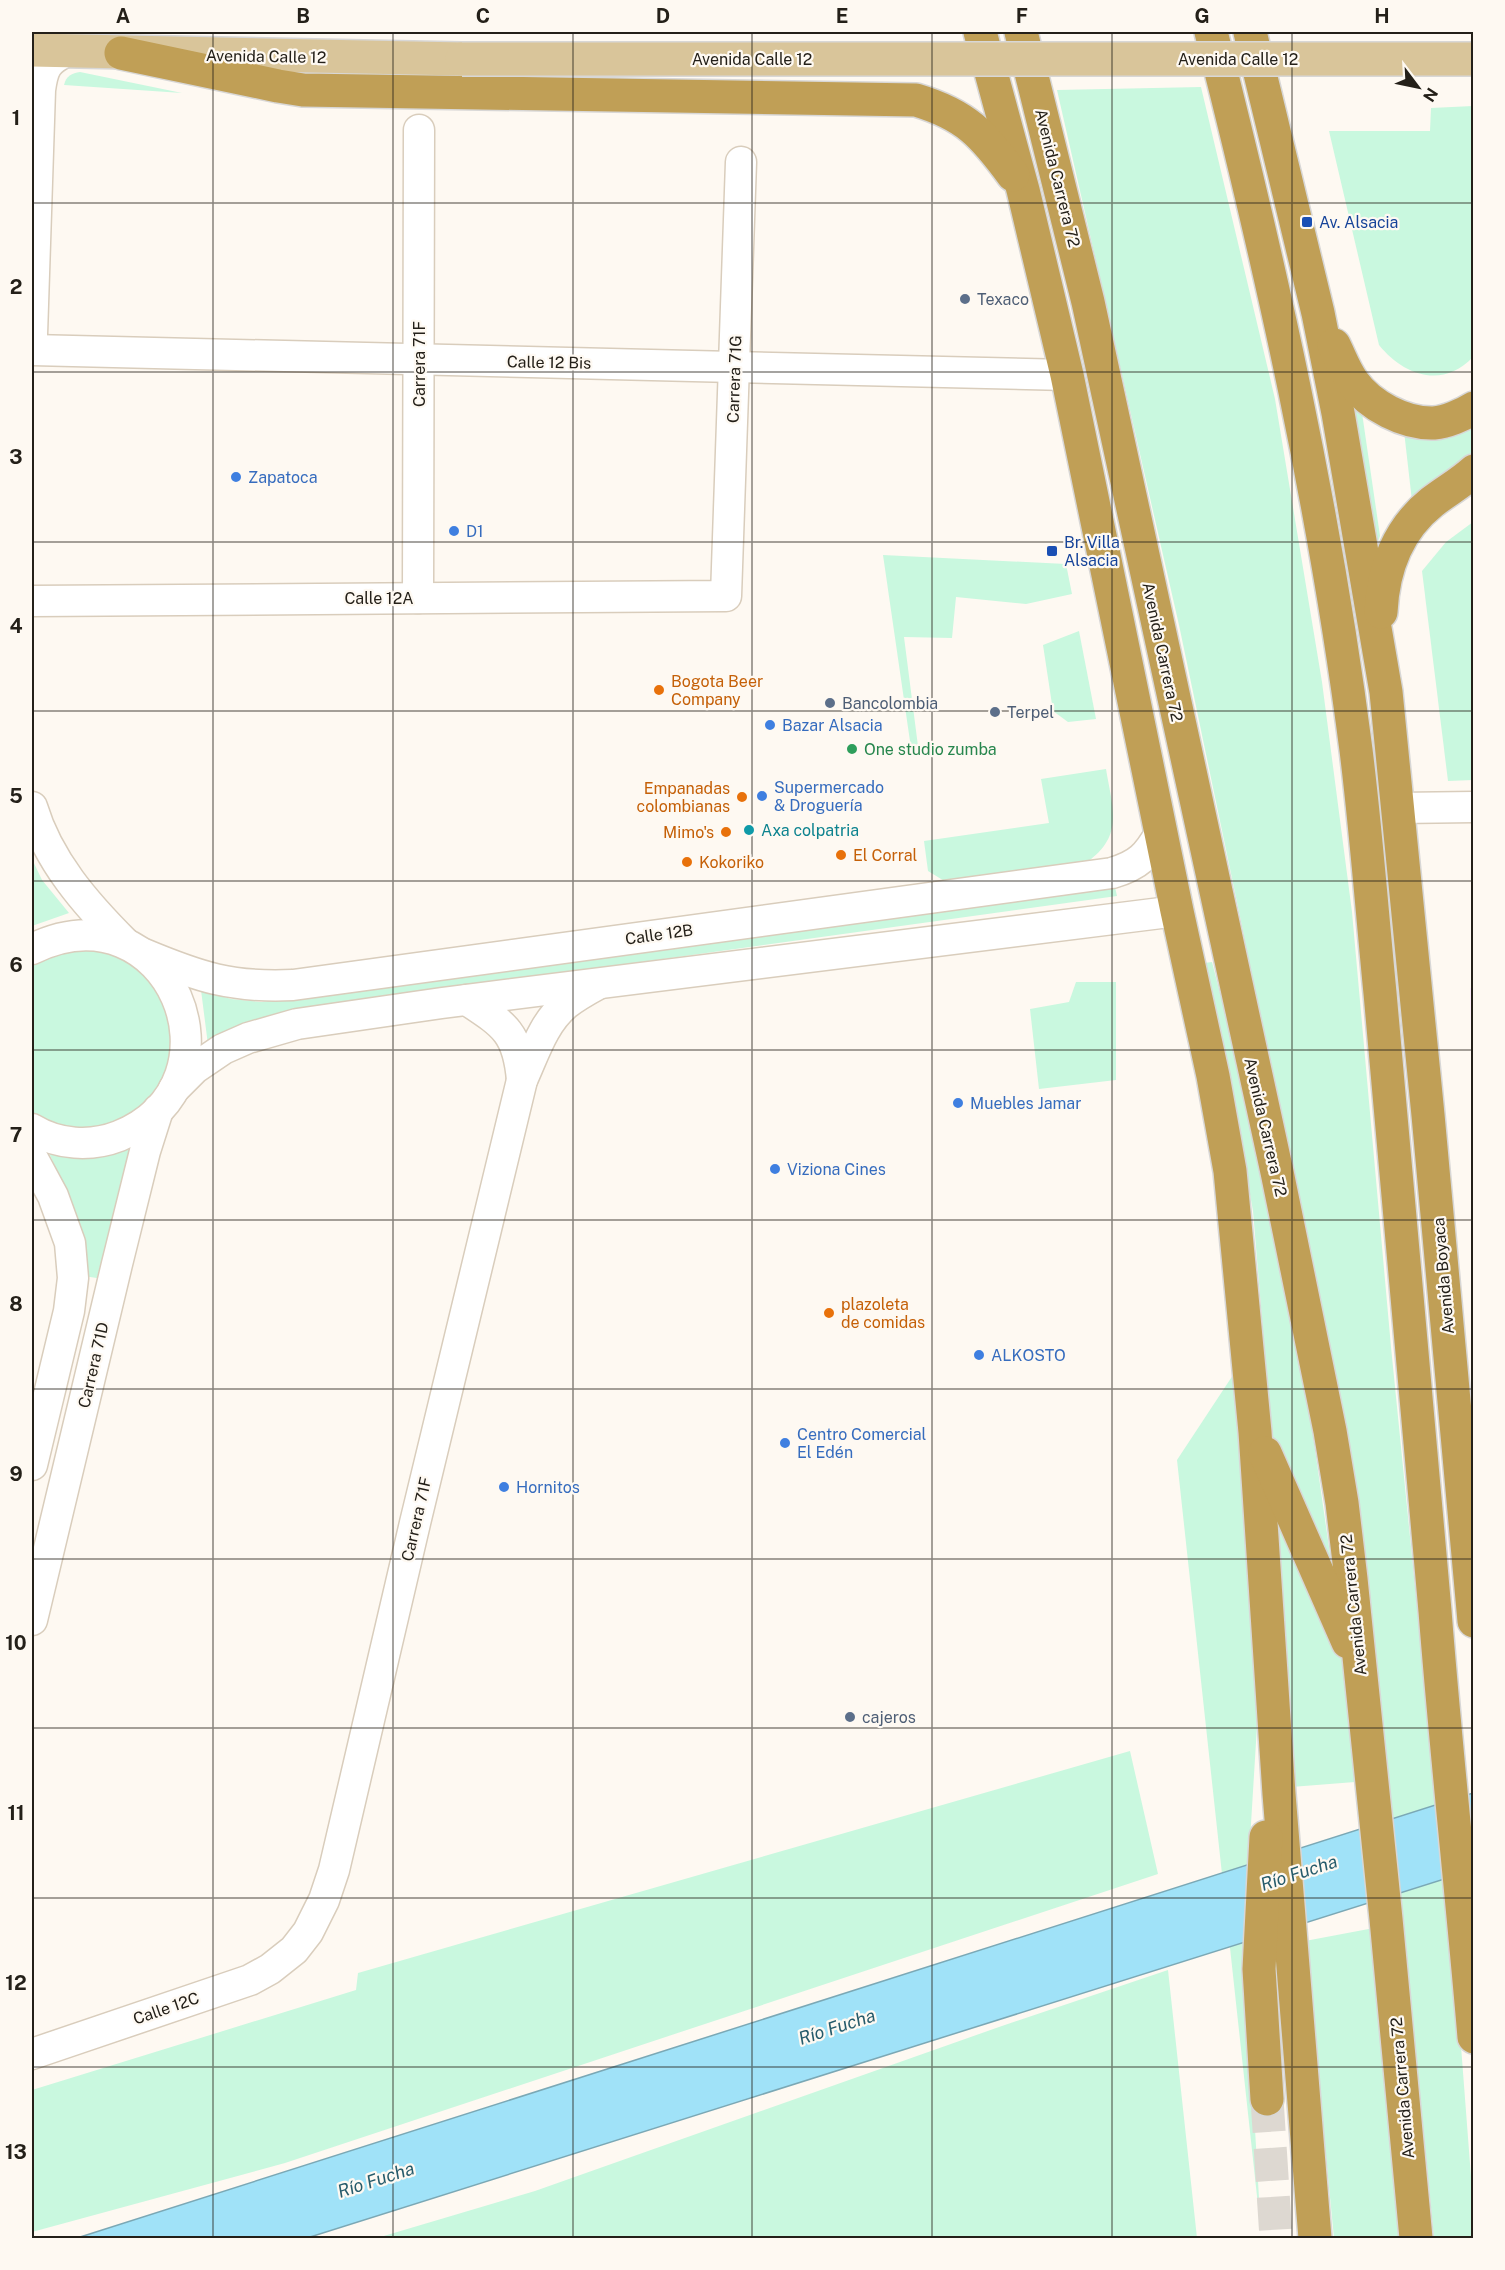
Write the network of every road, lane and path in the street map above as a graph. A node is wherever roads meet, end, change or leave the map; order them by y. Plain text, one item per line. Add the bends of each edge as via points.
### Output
1 (981, 32) edge
2 (1021, 32) edge
3 (1211, 32) edge
4 (1250, 32) edge
5 (32, 50) edge
6 (67, 51) junction
7 (121, 53) junction
8 (1471, 60) edge
9 (1231, 109) junction
10 (419, 130) dead end
11 (741, 162) dead end
12 (1023, 190) junction
13 (1294, 211) junction
14 (1318, 313) junction
15 (32, 335) edge
16 (32, 350) edge
17 (419, 359) junction
18 (734, 367) junction
19 (1066, 375) junction
20 (1473, 408) edge
21 (1473, 471) edge
22 (1366, 579) junction
23 (726, 596) joint
24 (418, 598) junction
25 (32, 601) edge
26 (1386, 692) junction
27 (1348, 701) junction
28 (32, 807) edge
29 (1473, 807) edge
30 (1399, 808) junction
31 (1161, 832) junction
32 (1177, 911) junction
33 (1411, 932) junction
34 (32, 949) edge
35 (134, 949) junction
36 (598, 984) junction
37 (467, 1000) junction
38 (1383, 1033) junction
39 (522, 1080) junction
40 (166, 1099) junction
41 (32, 1129) edge
42 (32, 1157) edge
43 (1256, 1432) junction
44 (1423, 1464) junction
45 (32, 1465) edge
46 (1465, 1526) junction
47 (32, 1620) edge
48 (1473, 1621) edge
49 (1359, 1667) junction
50 (1274, 1795) junction
51 (294, 1950) joint
52 (1473, 2037) edge
53 (32, 2054) edge
54 (1267, 2098) tunnel mouth
55 (1315, 2238) edge
56 (1416, 2238) edge

1 - 12 highway
2 - 49 highway, Avenida Carrera 72 via 1088,302 1299,1281 1342,1503
3 - 9 highway
4 - 13 highway
5 - 6 main road, Avenida Calle 12
6 - 7 main road, Avenida Calle 12
6 - 15 street via 43,70 40,90
7 - 8 main road, Avenida Calle 12, bridge via 462,59
7 - 12 highway via 278,86 326,91 916,100 958,116 969,125 989,142
9 - 13 highway
9 - 27 highway via 1258,217 1304,439
10 - 17 street, Carrera 71F
11 - 18 street, Carrera 71G
12 - 19 highway
13 - 14 highway
14 - 20 highway via 1354,383 1382,407 1408,420 1436,423
14 - 22 highway
16 - 17 street, Calle 12 Bis
17 - 18 street, Calle 12 Bis
17 - 24 street, Carrera 71F
18 - 19 street, Calle 12 Bis
18 - 23 street, Carrera 71G
19 - 31 highway
21 - 26 highway via 1418,515 1397,544 1382,594 1380,627
22 - 26 highway
22 - 27 highway
23 - 24 street, Calle 12A
24 - 25 street, Calle 12A
26 - 30 highway
27 - 38 highway
28 - 35 street via 57,863 97,915
29 - 30 street
30 - 33 highway
31 - 32 highway
31 - 35 street, Calle 12B via 1135,865 1112,873 293,984 233,984 179,969
32 - 36 street
32 - 43 highway via 1230,1171
33 - 38 highway
33 - 46 highway, Avenida Boyaca
34 - 35 street via 67,936 87,935 106,937
35 - 40 street, Carrera 71D via 162,971 184,1015 184,1057
36 - 37 street
36 - 39 street, Carrera 71F via 555,1014
37 - 39 street, Carrera 71F via 501,1024 513,1038 520,1056
37 - 40 street via 297,1024 248,1038 195,1068
38 - 44 highway
39 - 51 street, Carrera 71F via 334,1870 308,1932
40 - 41 street via 128,1132 110,1139 92,1143 55,1140
40 - 47 street, Carrera 71D via 145,1151
42 - 45 street via 53,1196 70,1243 72,1278 69,1311
43 - 49 highway
43 - 50 highway via 1274,1718
44 - 46 highway
44 - 52 highway
46 - 48 highway, Avenida Boyaca
49 - 56 highway, Avenida Carrera 72
50 - 54 highway via 1260,1951
50 - 55 highway via 1292,1943
51 - 53 street, Calle 12C via 250,1980

